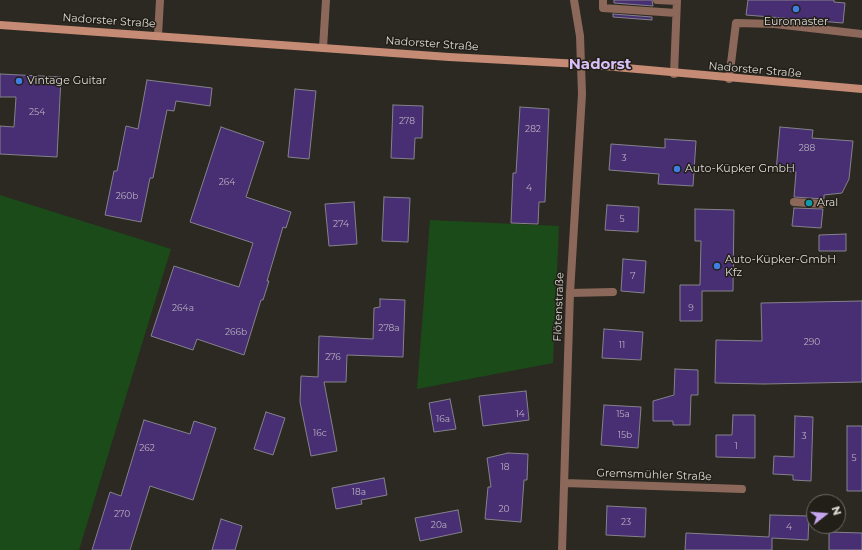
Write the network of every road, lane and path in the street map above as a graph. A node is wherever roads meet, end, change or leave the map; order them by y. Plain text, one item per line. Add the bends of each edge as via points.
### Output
1 (160, 0) edge
2 (326, 0) edge
3 (574, 0) edge
4 (603, 0) edge
5 (657, 0) edge
6 (677, 1) edge
7 (676, 13) junction
8 (0, 25) edge
9 (862, 34) edge
10 (158, 35) junction
11 (323, 48) junction
12 (581, 64) junction
13 (674, 74) junction
14 (729, 79) junction
15 (862, 89) edge
16 (794, 202) dead end
17 (823, 204) dead end
18 (613, 292) dead end
19 (570, 293) junction
20 (565, 483) junction
21 (742, 489) dead end
22 (562, 550) edge

1 - 10 street
2 - 11 street
3 - 12 street, Flötenstraße via 580,36
4 - 7 street via 603,8
5 - 6 street
6 - 7 street
7 - 13 street
8 - 10 street, Nadorster Straße
9 - 14 street via 775,24 736,23
10 - 11 street, Nadorster Straße
11 - 12 street, Nadorster Straße
12 - 13 street, Nadorster Straße
12 - 19 street, Flötenstraße via 582,94
13 - 14 street, Nadorster Straße
14 - 15 street, Nadorster Straße
16 - 17 street
18 - 19 street
19 - 20 street, Flötenstraße
20 - 21 street, Gremsmühler Straße
20 - 22 street, Flötenstraße

